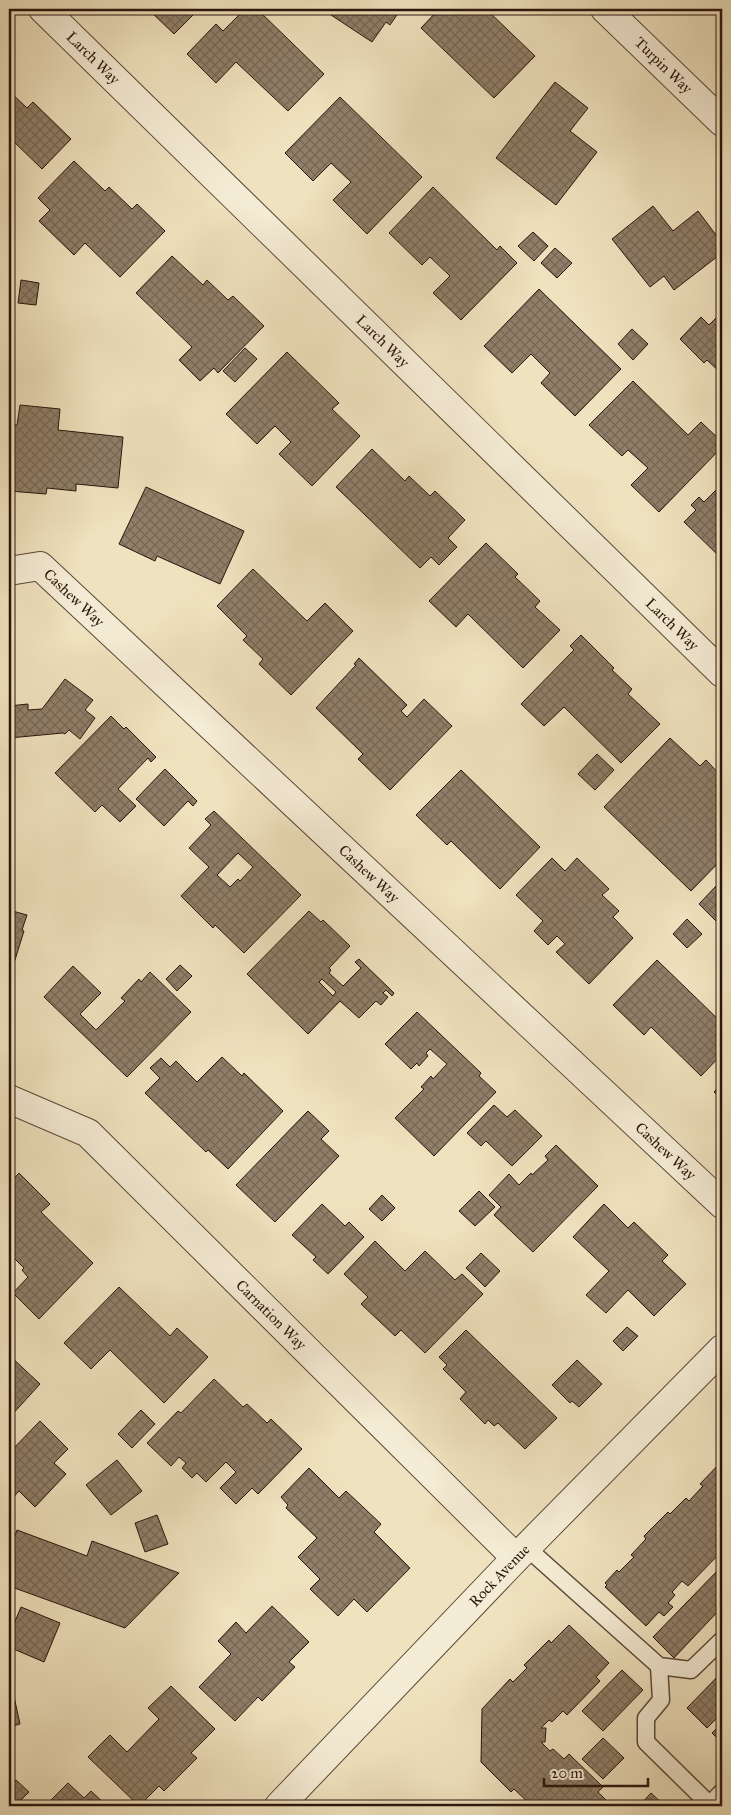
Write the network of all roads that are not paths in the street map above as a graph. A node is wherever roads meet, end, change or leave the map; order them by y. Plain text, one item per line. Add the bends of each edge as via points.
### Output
1 (43, 9) edge
2 (605, 9) edge
3 (722, 122) edge
4 (9, 571) edge
5 (722, 673) edge
6 (9, 1099) edge
7 (722, 1204) edge
8 (722, 1348) edge
9 (521, 1553) junction
10 (722, 1640) edge
11 (659, 1666) junction
12 (722, 1792) edge
13 (709, 1805) edge
14 (279, 1806) edge

1 - 5 street, Larch Way
2 - 3 street, Turpin Way
4 - 7 street, Cashew Way via 40,566
6 - 9 street, Carnation Way via 88,1133
8 - 9 street, Rock Avenue
9 - 11 lane
9 - 14 street, Rock Avenue
10 - 11 lane via 691,1670
11 - 13 lane via 661,1700 646,1718 646,1742
12 - 13 lane

